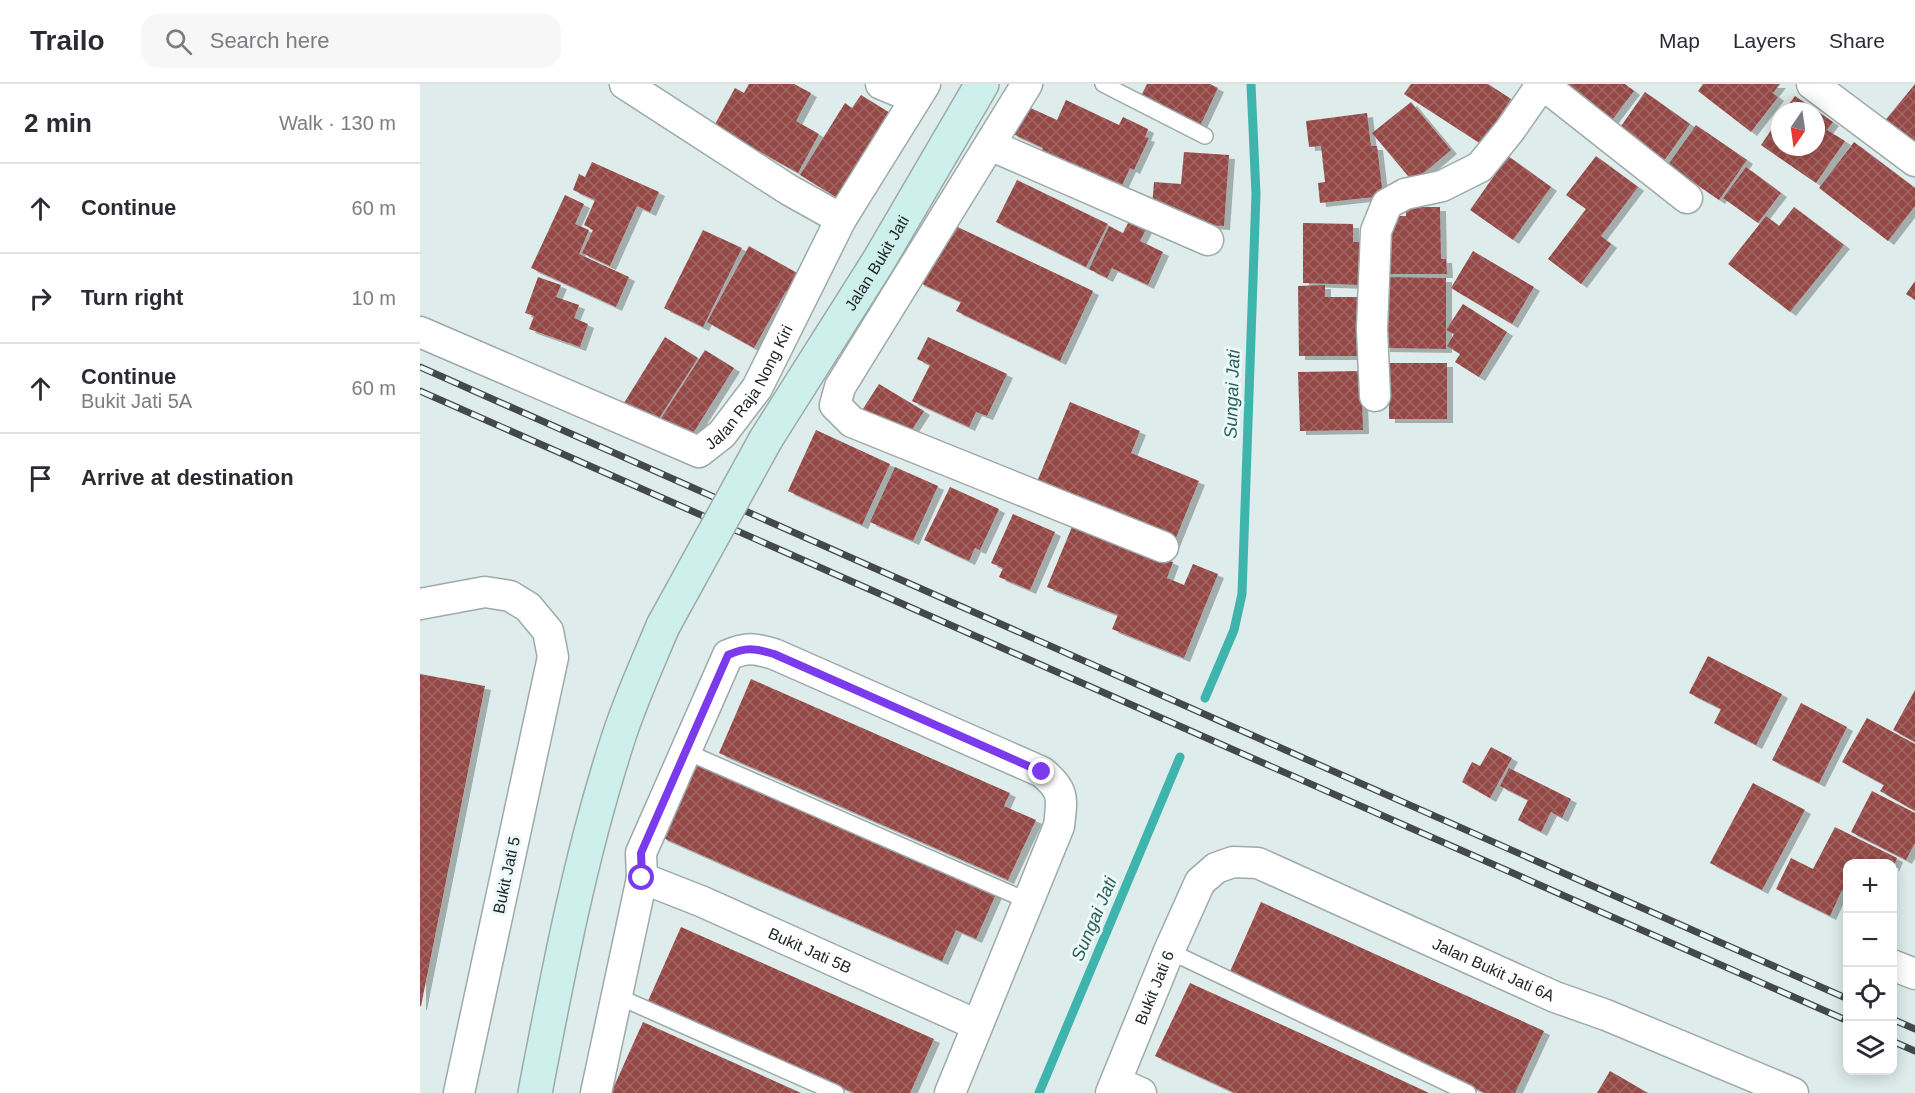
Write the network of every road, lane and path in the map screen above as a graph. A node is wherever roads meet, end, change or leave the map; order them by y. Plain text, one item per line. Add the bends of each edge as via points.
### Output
1 (625, 84) edge
2 (881, 84) edge
3 (982, 84) edge
4 (1027, 84) edge
5 (1103, 84) edge
6 (1812, 84) edge
7 (1540, 85) edge
8 (920, 91) edge
9 (1205, 136) dead end
10 (990, 145) junction
11 (1915, 161) edge
12 (1687, 198) dead end
13 (841, 219) junction
14 (1208, 240) dead end
15 (420, 332) edge
16 (1375, 396) dead end
17 (1163, 547) dead end
18 (420, 604) edge
19 (687, 752) junction
20 (642, 878) junction
21 (1200, 882) joint
22 (1028, 901) junction
23 (1169, 951) junction
24 (1897, 967) edge
25 (1915, 974) edge
26 (617, 996) junction
27 (977, 1025) junction
28 (1122, 1089) edge
29 (459, 1093) edge
30 (535, 1093) edge
31 (596, 1093) edge
32 (836, 1093) edge
33 (950, 1093) edge
34 (1468, 1093) edge
35 (1793, 1093) edge

1 - 13 street
2 - 8 street
3 - 30 street, Jalan Bukit Jati, bridge via 878,262 766,439 663,626 619,734 589,840
4 - 10 street
5 - 9 lane
6 - 11 street
7 - 12 street
7 - 16 street via 1480,167 1442,186 1405,194 1387,204 1376,231 1372,329
8 - 13 street, Jalan Raja Nong Kiri
10 - 14 street
10 - 17 street via 840,387 835,405 852,422
13 - 15 street, Jalan Raja Nong Kiri via 757,388 722,434 699,452
18 - 29 street, Bukit Jati 5 via 485,592 510,596 528,607 548,631 553,657
19 - 20 street via 641,853
19 - 22 lane
19 - 22 street via 728,655 742,649 774,654 1042,772 1056,784 1062,800 1059,826
20 - 26 street
20 - 27 street, Bukit Jati 5B
21 - 23 street, Bukit Jati 6
21 - 35 street, Jalan Bukit Jati 6A via 1216,867 1233,862 1258,863 1555,997
22 - 27 street
23 - 28 street, Bukit Jati 6
23 - 34 lane
24 - 25 street
26 - 31 street
26 - 32 lane
27 - 33 street

